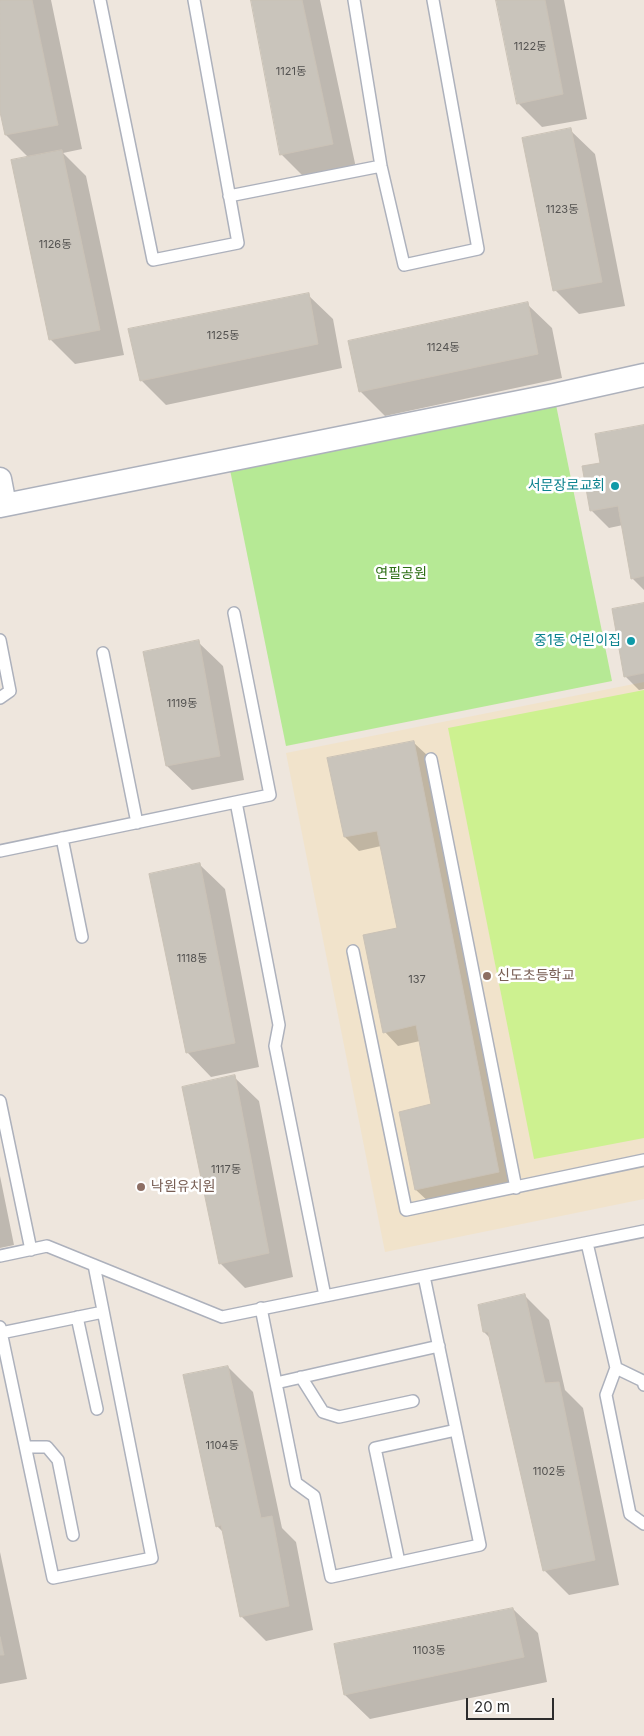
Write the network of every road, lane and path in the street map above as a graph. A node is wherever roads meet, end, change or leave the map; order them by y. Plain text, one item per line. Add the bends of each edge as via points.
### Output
1 (100, 0) edge
2 (194, 0) edge
3 (354, 0) edge
4 (433, 0) edge
5 (381, 166) junction
6 (229, 196) junction
7 (644, 375) edge
8 (0, 479) edge
9 (3, 505) edge
10 (234, 613) dead end
11 (0, 640) edge
12 (103, 653) dead end
13 (0, 698) edge
14 (431, 759) dead end
15 (236, 802) junction
16 (137, 822) junction
17 (62, 838) junction
18 (0, 851) edge
19 (82, 937) dead end
20 (353, 951) dead end
21 (0, 1101) edge
22 (644, 1160) edge
23 (516, 1188) junction
24 (644, 1231) edge
25 (587, 1243) junction
26 (31, 1250) junction
27 (0, 1256) edge
28 (94, 1265) junction
29 (424, 1276) junction
30 (325, 1296) junction
31 (261, 1308) junction
32 (103, 1312) junction
33 (77, 1317) junction
34 (1, 1330) edge
35 (439, 1346) junction
36 (616, 1368) junction
37 (301, 1377) junction
38 (276, 1383) junction
39 (644, 1385) edge
40 (413, 1401) dead end
41 (97, 1410) dead end
42 (456, 1430) junction
43 (26, 1447) junction
44 (644, 1524) edge
45 (73, 1535) dead end
46 (399, 1562) junction

1 - 6 lane via 152,260 238,243
2 - 6 lane
3 - 5 lane
4 - 5 lane via 478,249 404,265
5 - 6 lane
7 - 9 street
8 - 9 street
10 - 15 lane via 270,795
11 - 13 lane via 10,690
12 - 16 lane
14 - 23 lane
15 - 16 lane
15 - 30 lane via 279,1026 275,1046
16 - 17 lane
17 - 18 lane
17 - 19 lane
20 - 23 lane via 406,1210
21 - 26 lane
22 - 23 lane
24 - 25 lane
25 - 29 lane
25 - 36 lane
26 - 27 lane
26 - 28 lane via 47,1246
28 - 31 lane via 222,1317
28 - 32 lane
29 - 30 lane
29 - 35 lane
30 - 31 lane
31 - 38 lane
32 - 33 lane
32 - 43 lane via 152,1558 53,1578
33 - 34 lane
33 - 41 lane
34 - 43 lane
35 - 37 lane
35 - 42 lane
36 - 39 lane via 643,1381
36 - 44 lane via 606,1395 630,1514
37 - 38 lane
37 - 40 lane via 323,1412 339,1417
38 - 46 lane via 296,1483 314,1496 331,1577
42 - 46 lane via 375,1448
42 - 46 lane via 480,1545
43 - 45 lane via 46,1447 58,1460

